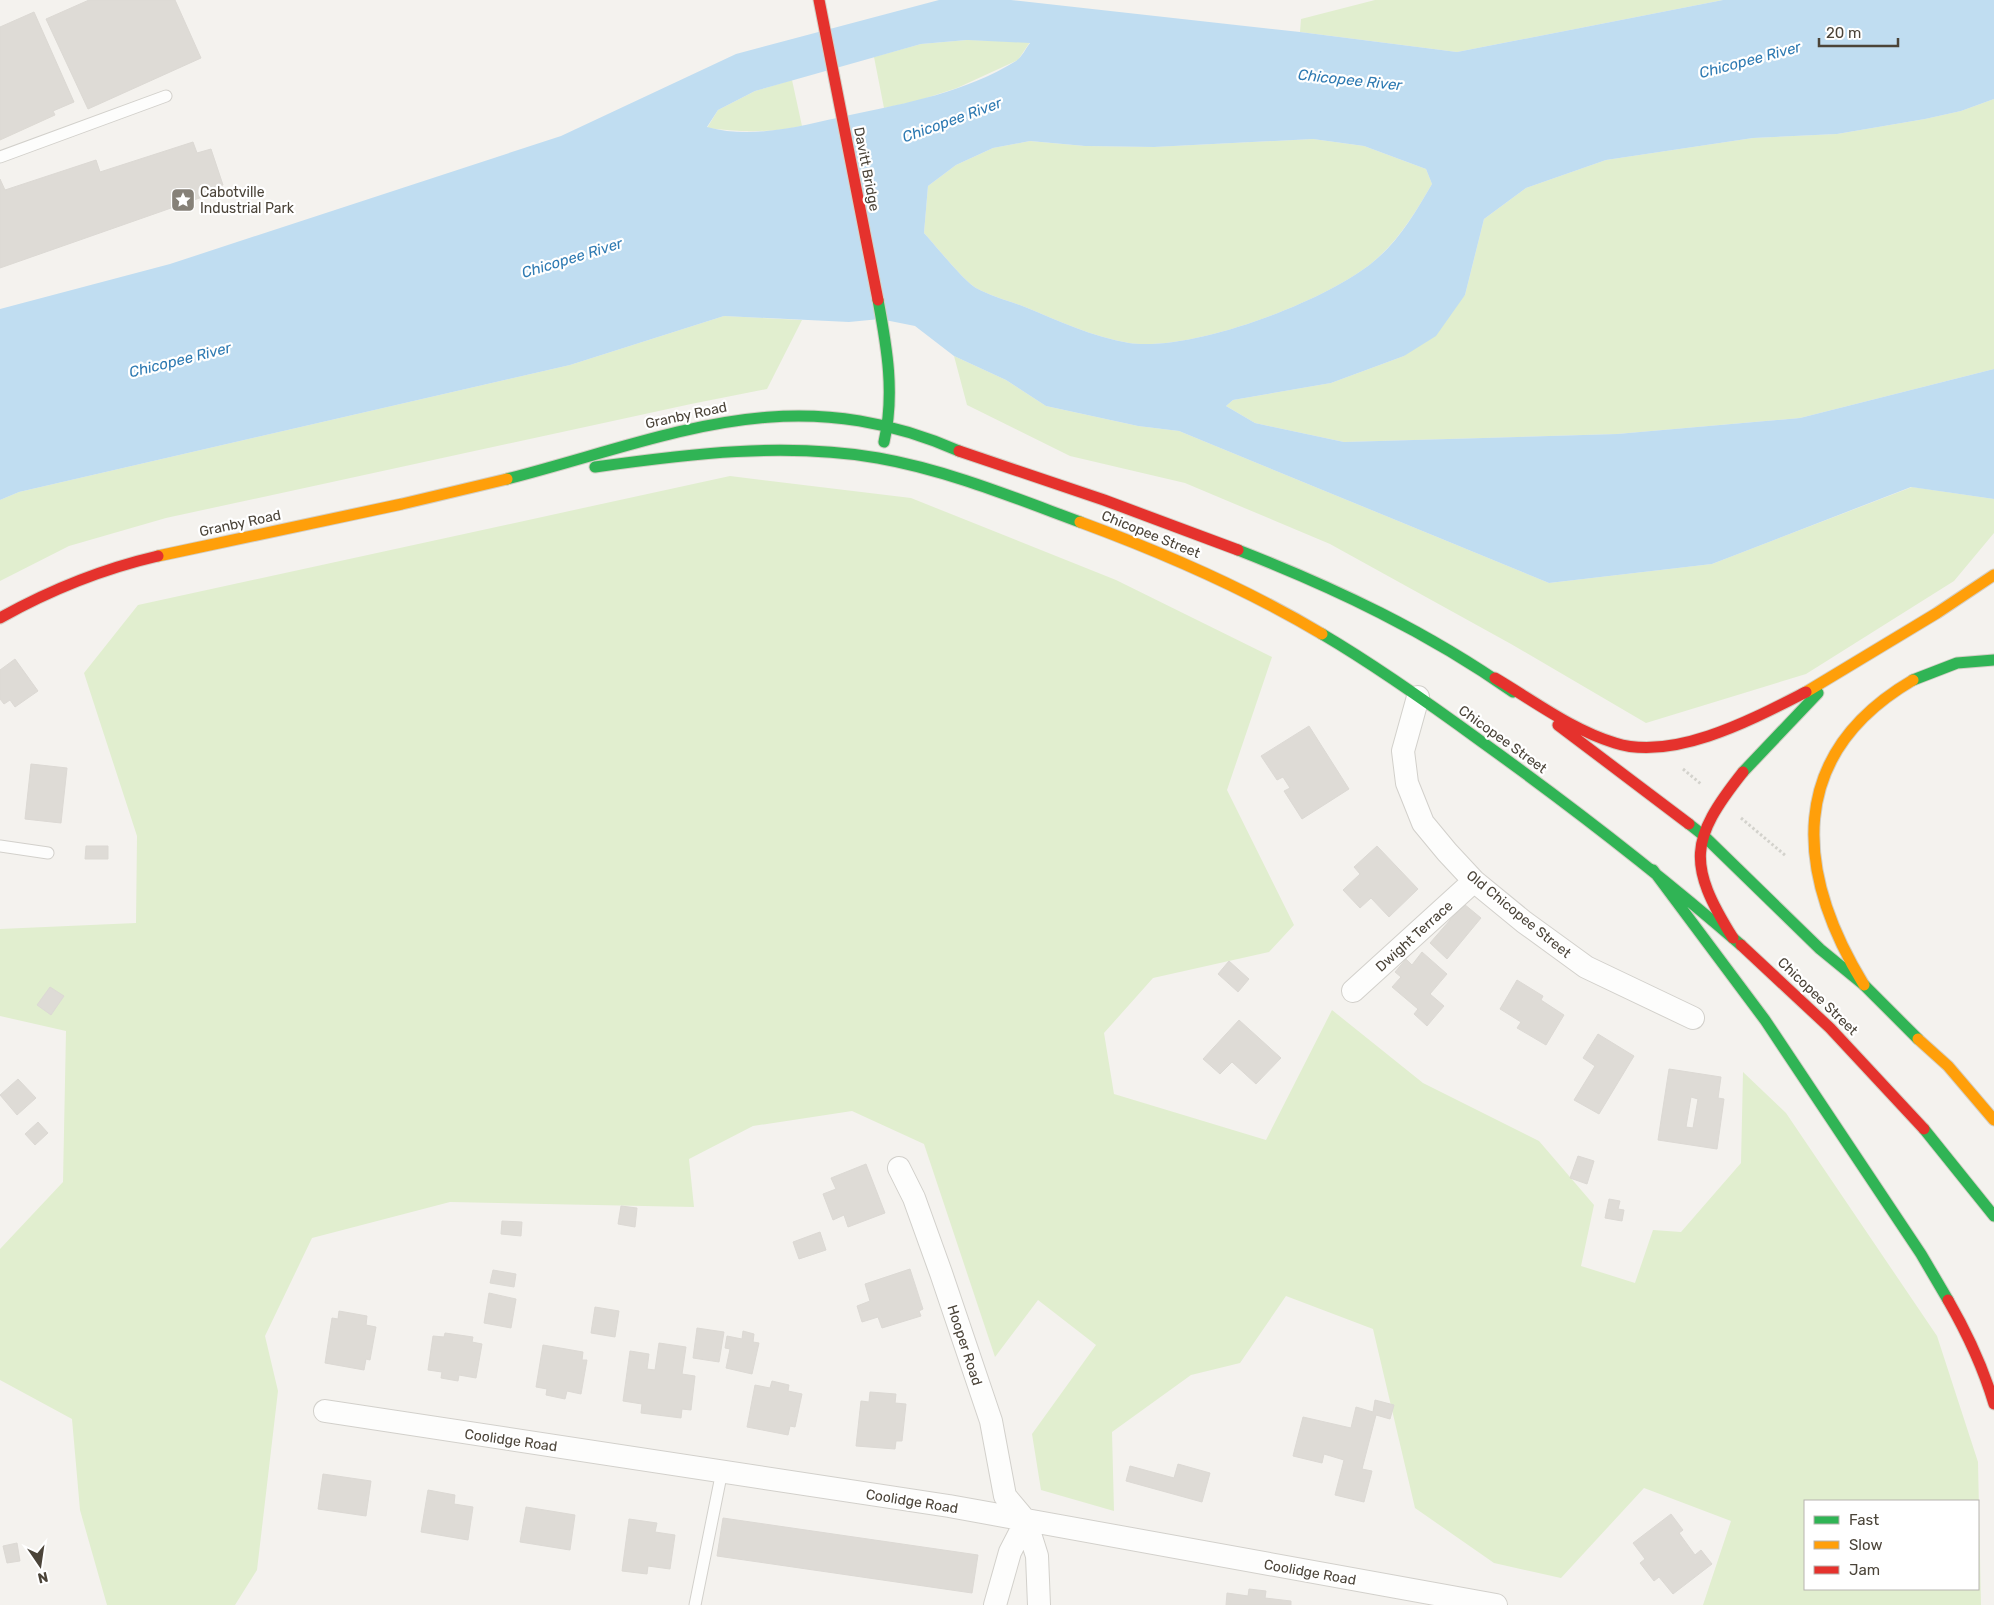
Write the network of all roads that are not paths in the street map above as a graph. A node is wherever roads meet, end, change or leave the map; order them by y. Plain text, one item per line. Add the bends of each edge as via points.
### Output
1 (819, 0) edge
2 (166, 96) dead end
3 (0, 157) edge
4 (889, 425) junction
5 (880, 458) junction
6 (495, 483) junction
7 (1994, 574) edge
8 (0, 618) edge
9 (1994, 660) edge
10 (1834, 676) junction
11 (1495, 678) junction
12 (1418, 697) junction
13 (1703, 835) junction
14 (0, 846) edge
15 (48, 854) dead end
16 (1654, 870) junction
17 (1474, 881) junction
18 (1733, 938) junction
19 (1864, 985) junction
20 (1353, 991) dead end
21 (1693, 1018) dead end
22 (1994, 1120) edge
23 (899, 1168) dead end
24 (1994, 1216) edge
25 (1994, 1404) edge
26 (325, 1412) dead end
27 (722, 1471) junction
28 (1026, 1521) junction
29 (695, 1605) edge
30 (995, 1605) edge
31 (1039, 1605) edge
32 (1496, 1605) edge

1 - 4 main road, Davitt Bridge via 886,343 890,372
2 - 3 lane
4 - 5 main road, Davitt Bridge
4 - 6 main road, Granby Road via 831,416 723,421 629,443
4 - 11 main road, Chicopee Street via 980,460 1123,506 1322,584 1386,614
5 - 6 main road, Granby Road via 791,451 708,453
5 - 12 main road, Chicopee Street via 936,472 1001,494 1182,562 1269,604
6 - 8 main road, Granby Road via 110,568 57,589
7 - 10 main road
9 - 19 main road via 1971,661 1934,671 1891,692 1852,730 1824,781 1812,830 1815,872 1830,926
10 - 11 main road via 1721,732 1652,747 1632,747 1598,737
10 - 13 main road via 1757,756 1722,802
11 - 13 main road, Chicopee Street
12 - 16 main road, Chicopee Street
12 - 17 street, Old Chicopee Street via 1402,751 1408,783 1423,823
13 - 18 main road via 1699,855 1709,899
13 - 19 main road, Chicopee Street via 1820,949
14 - 15 lane
16 - 18 main road, Chicopee Street
16 - 25 main road via 1765,1020 1921,1254 1966,1333
17 - 20 street, Dwight Terrace
17 - 21 street, Old Chicopee Street via 1586,967
18 - 24 main road, Chicopee Street via 1861,1058 1934,1139
19 - 22 main road, Chicopee Street via 1948,1066
23 - 28 street, Hooper Road via 914,1198 988,1411 1005,1496
26 - 27 street, Coolidge Road
27 - 28 street, Coolidge Road
27 - 29 lane
28 - 30 street via 1010,1552
28 - 31 street via 1037,1556
28 - 32 street, Coolidge Road

